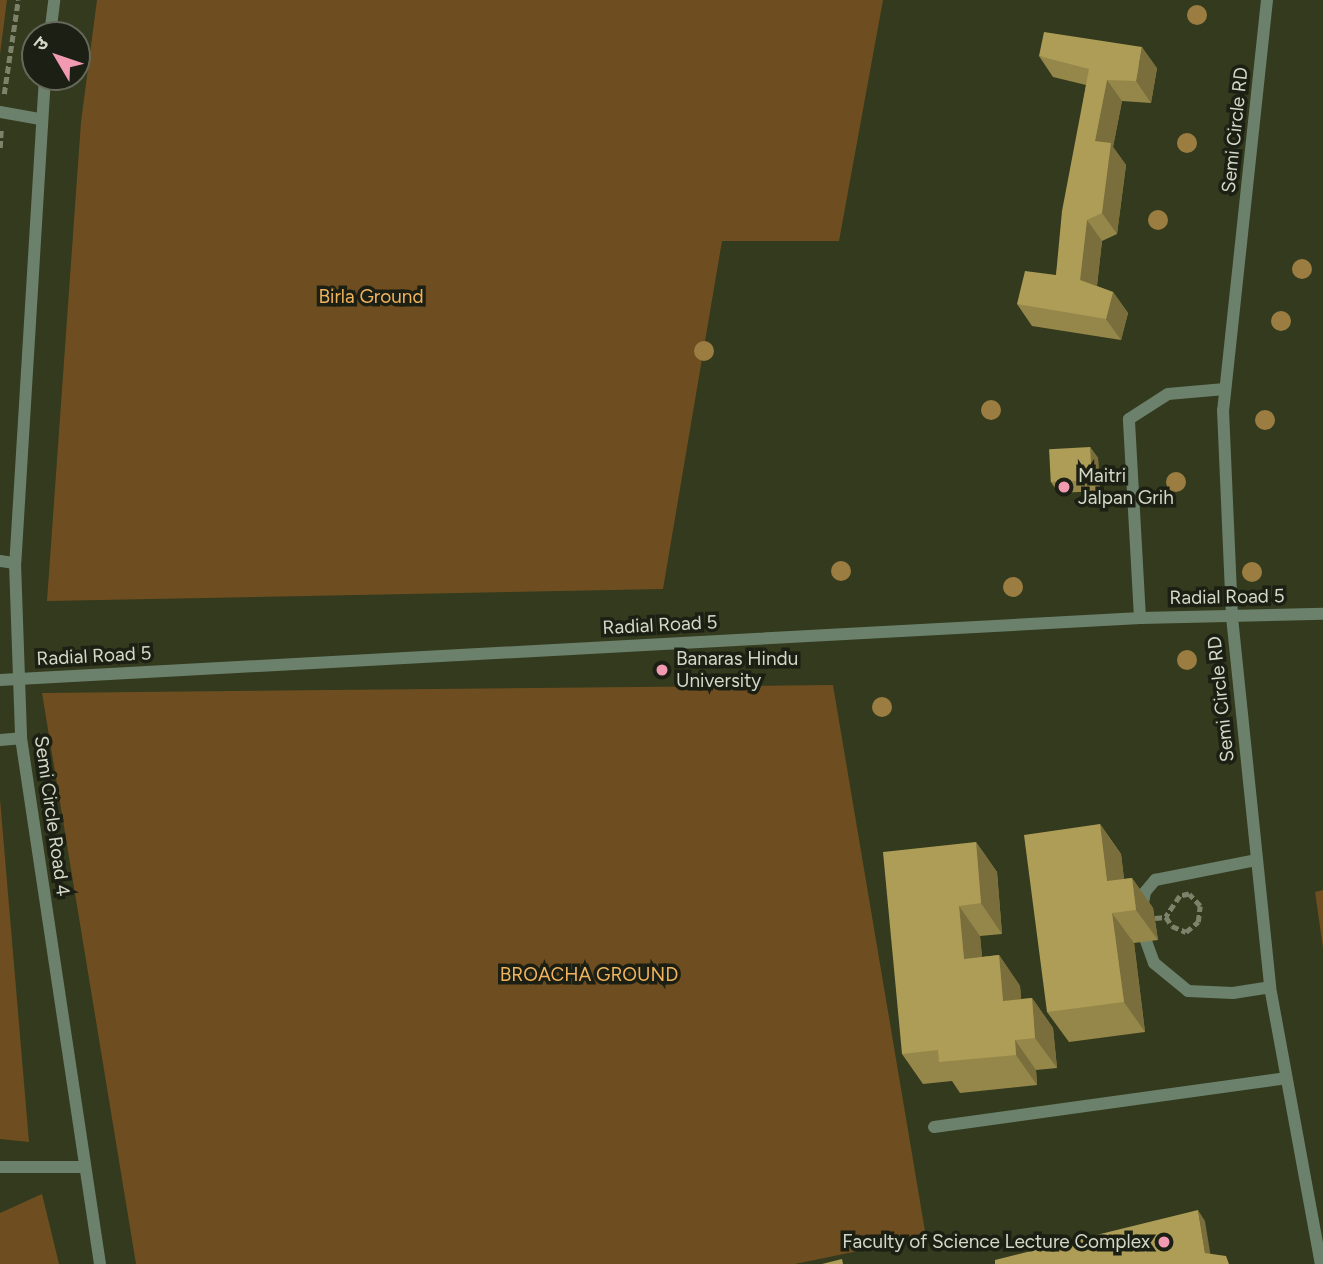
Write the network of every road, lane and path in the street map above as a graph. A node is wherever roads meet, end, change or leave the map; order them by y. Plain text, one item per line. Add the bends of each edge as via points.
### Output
1 (18, 0) edge
2 (54, 0) edge
3 (1267, 0) edge
4 (52, 21) edge
5 (43, 91) edge
6 (1, 112) edge
7 (40, 119) junction
8 (0, 148) edge
9 (1225, 389) junction
10 (0, 561) edge
11 (15, 563) junction
12 (1323, 614) edge
13 (1232, 617) junction
14 (1140, 618) junction
15 (0, 680) edge
16 (20, 680) junction
17 (21, 738) junction
18 (0, 740) edge
19 (1257, 860) junction
20 (1142, 910) dead end
21 (1166, 917) junction
22 (1155, 918) dead end
23 (1146, 941) dead end
24 (1270, 987) junction
25 (1286, 1078) junction
26 (934, 1127) dead end
27 (0, 1167) edge
28 (82, 1167) junction
29 (100, 1264) edge
30 (1321, 1264) edge

1 - 6 path
2 - 4 lane
3 - 9 lane, Semi Circle RD
5 - 7 lane, Semi Circle Road 4
6 - 7 lane
6 - 8 path
7 - 11 lane, Semi Circle Road 4
9 - 13 lane, Semi Circle RD
9 - 14 lane via 1168,394 1129,419
10 - 11 lane
11 - 16 lane, Semi Circle Road 4
12 - 13 lane, Radial Road 5
13 - 14 lane, Radial Road 5
13 - 19 lane, Semi Circle RD
14 - 16 lane, Radial Road 5
15 - 16 lane, Radial Road 5
16 - 17 lane, Semi Circle Road 4
17 - 18 lane
17 - 28 lane, Semi Circle Road 4
19 - 20 lane via 1155,880 1145,892
19 - 24 lane, Semi Circle RD
21 - 21 path via 1172,926 1186,932 1198,922 1200,906 1194,897 1180,895
21 - 22 path
23 - 24 lane via 1154,963 1188,991 1233,993
24 - 25 lane, Semi Circle RD
25 - 26 lane
25 - 30 lane, Semi Circle RD
27 - 28 lane
28 - 29 lane, Semi Circle Road 4

